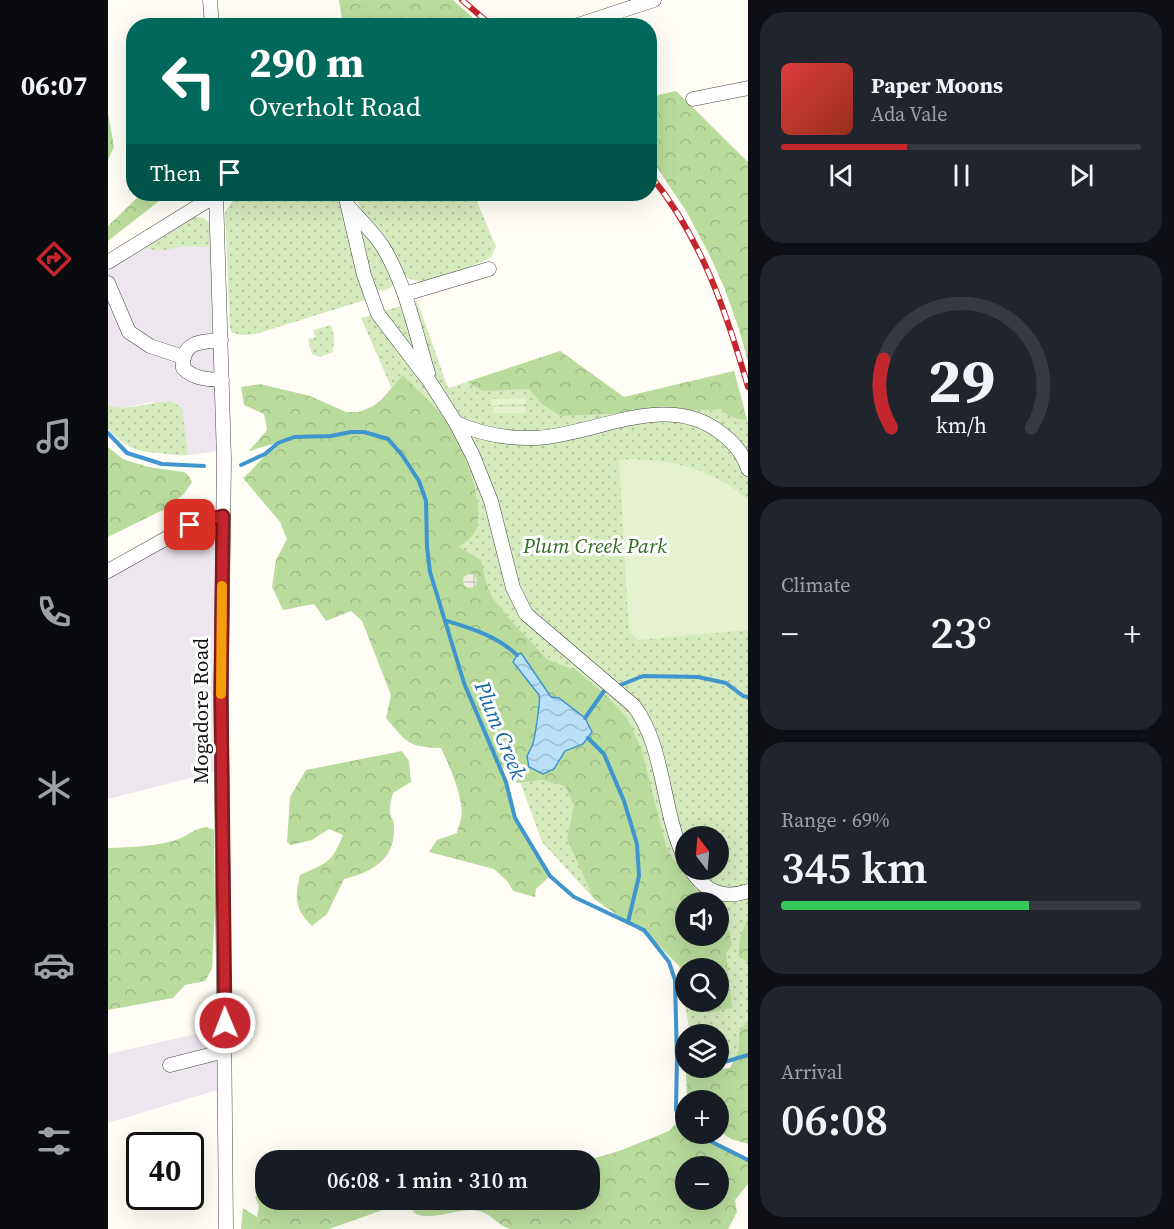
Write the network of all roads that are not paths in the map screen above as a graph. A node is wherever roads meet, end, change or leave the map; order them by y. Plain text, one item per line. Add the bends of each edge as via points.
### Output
1 (210, 0) edge
2 (654, 0) edge
3 (211, 18) edge
4 (599, 18) edge
5 (748, 88) edge
6 (693, 99) dead end
7 (206, 201) edge
8 (217, 201) edge
9 (347, 201) edge
10 (348, 201) edge
11 (108, 262) edge
12 (489, 269) dead end
13 (108, 283) edge
14 (405, 294) junction
15 (221, 340) junction
16 (183, 357) junction
17 (222, 380) junction
18 (430, 382) junction
19 (456, 423) junction
20 (748, 469) edge
21 (223, 516) junction
22 (108, 571) edge
23 (675, 835) edge
24 (697, 880) edge
25 (748, 891) edge
26 (225, 1051) junction
27 (170, 1065) dead end
28 (225, 1229) edge

1 - 3 street
2 - 4 street
5 - 6 street
7 - 11 street
8 - 15 street, Mogadore Road
9 - 18 street via 364,275 378,314
10 - 14 street via 382,246
12 - 14 street
13 - 16 street via 129,332 150,346
14 - 18 street
15 - 16 street via 198,342
15 - 17 street, Mogadore Road
16 - 17 street via 183,368 190,375
17 - 21 street, Mogadore Road
18 - 19 street
19 - 20 street via 497,436 538,438 651,416 686,416 702,421 727,438 741,453
19 - 23 street via 490,501 513,588 526,614 634,706 643,719 652,736
21 - 22 street via 190,525
21 - 26 street, Mogadore Road
24 - 25 street via 723,896
26 - 27 street
26 - 28 street, Mogadore Road

